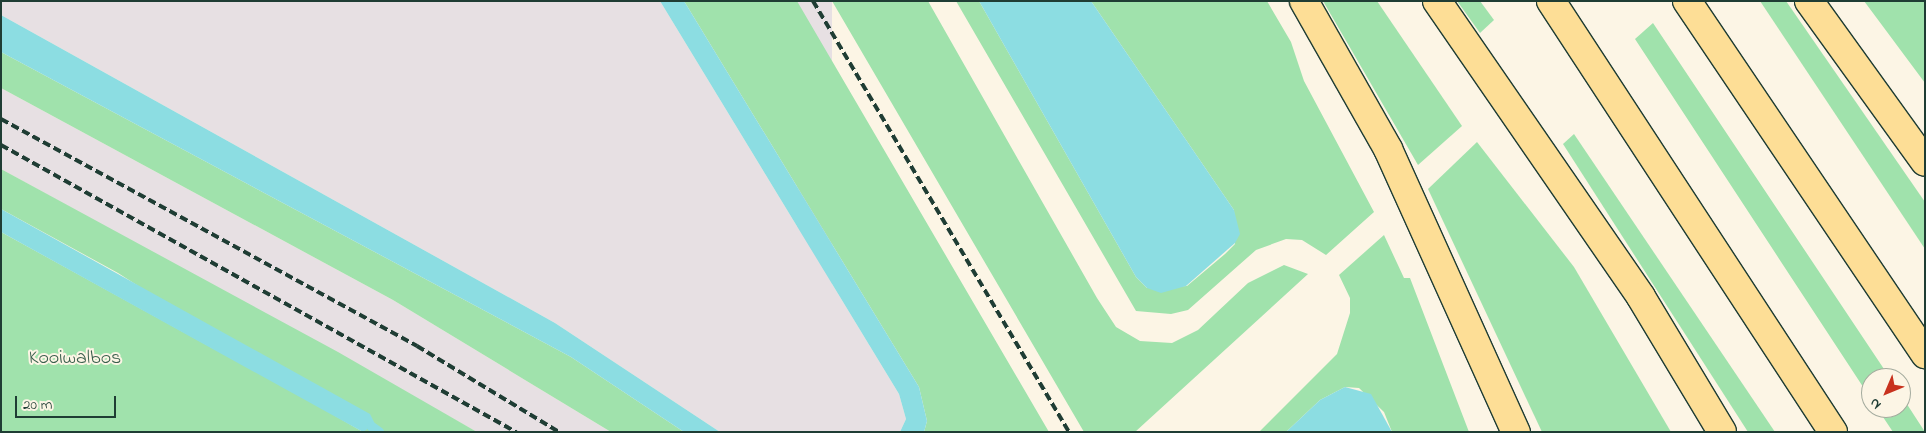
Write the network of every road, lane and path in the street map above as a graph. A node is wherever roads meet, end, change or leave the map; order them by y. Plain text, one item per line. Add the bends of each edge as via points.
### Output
1 (1304, 1) edge
2 (1437, 1) edge
3 (1552, 1) edge
4 (1687, 1) edge
5 (1810, 1) edge
6 (1925, 162) edge
7 (1925, 354) edge
8 (1516, 432) edge
9 (1722, 432) edge
10 (1832, 432) edge

1 - 8 highway via 1388,149
2 - 9 highway via 1641,297
3 - 10 highway
4 - 7 highway
5 - 6 highway

